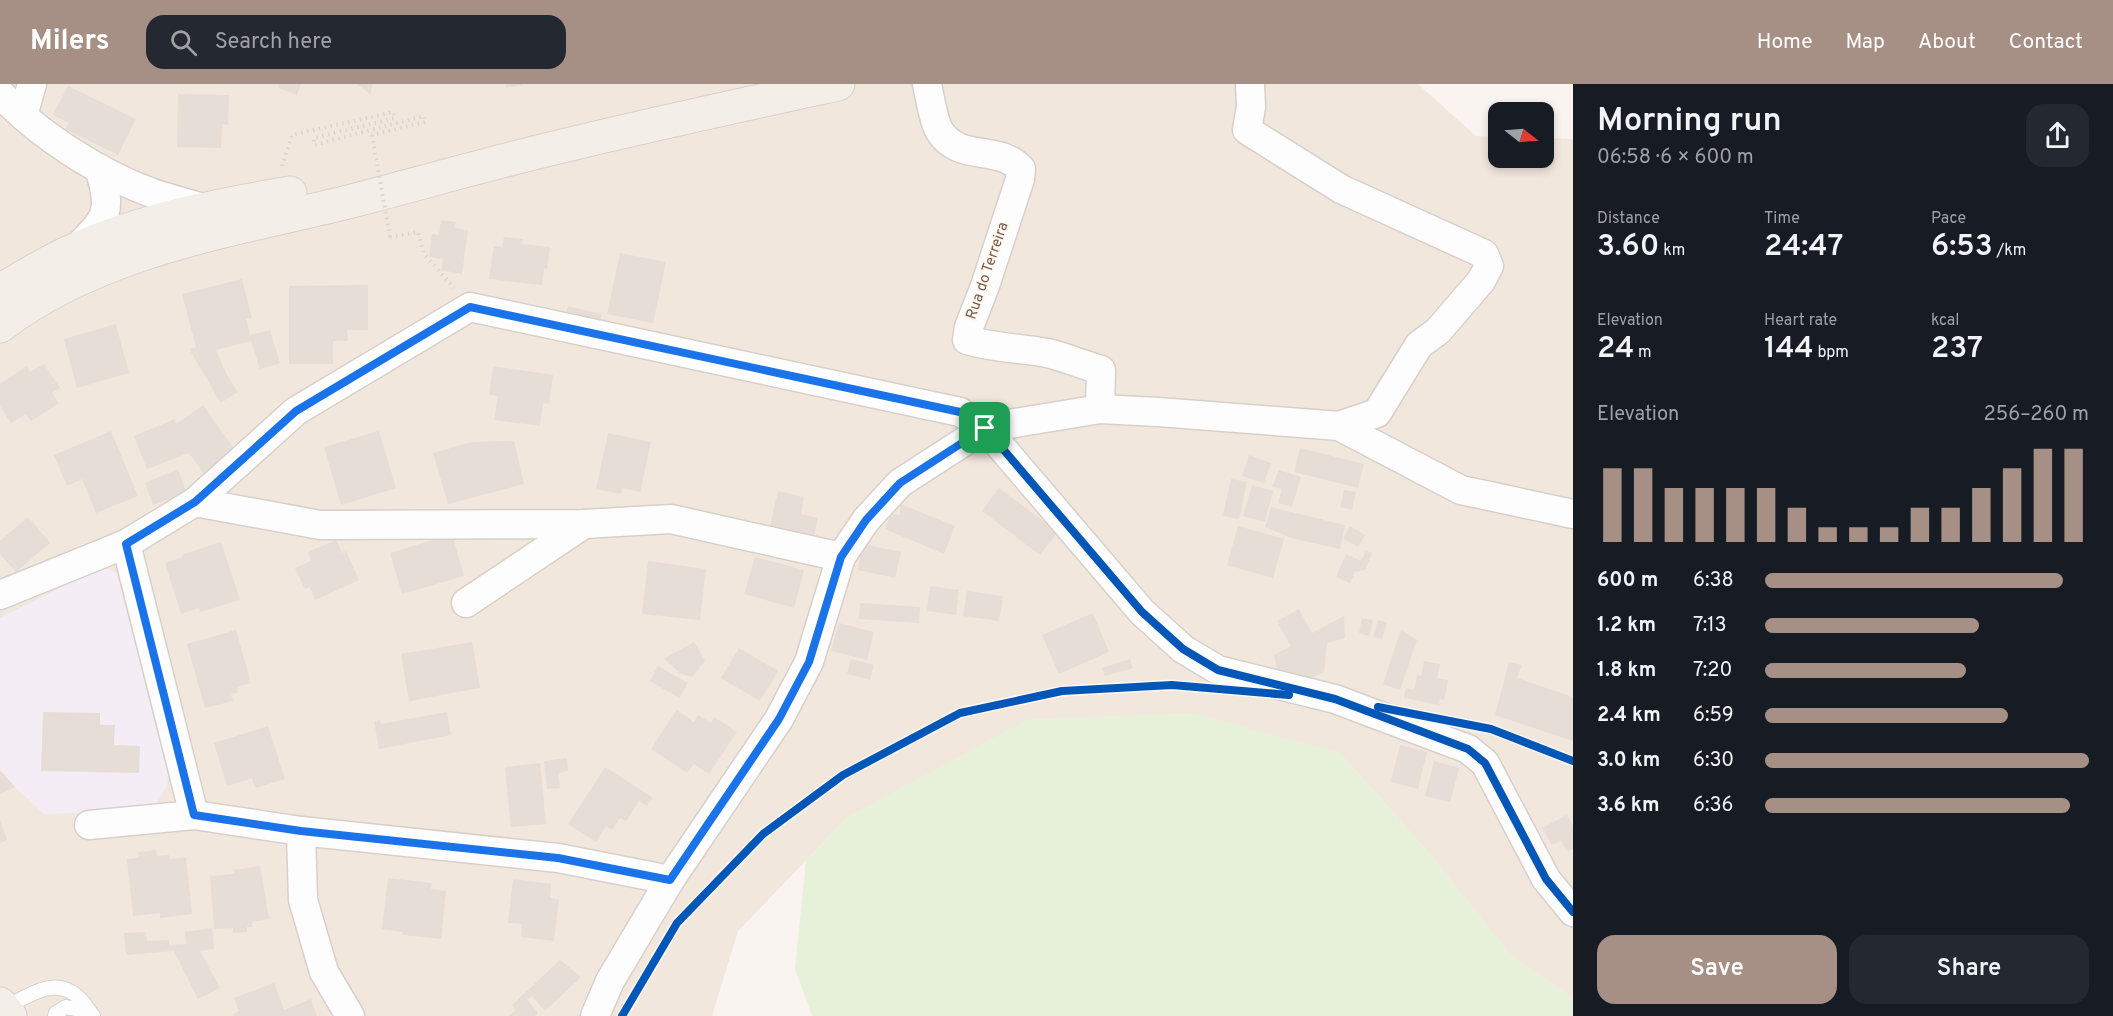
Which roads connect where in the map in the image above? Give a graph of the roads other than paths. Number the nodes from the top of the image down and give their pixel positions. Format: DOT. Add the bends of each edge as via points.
graph roads {
  1 [pos="32,84"];
  2 [pos="838,84"];
  3 [pos="927,84"];
  4 [pos="1251,84"];
  5 [pos="0,93"];
  6 [pos="23,116"];
  7 [pos="99,168"];
  8 [pos="269,208"];
  9 [pos="209,210"];
  10 [pos="139,226"];
  11 [pos="76,249"];
  12 [pos="0,291"];
  13 [pos="0,307"];
  14 [pos="0,326"];
  15 [pos="1100,409"];
  16 [pos="1339,426"];
  17 [pos="985,428"];
  18 [pos="195,502"];
  19 [pos="1573,514"];
  20 [pos="584,524"];
  21 [pos="126,544"];
  22 [pos="841,557"];
  23 [pos="0,595"];
  24 [pos="466,603"];
  25 [pos="194,815"];
  26 [pos="89,825"];
  27 [pos="301,831"];
  28 [pos="670,880"];
  29 [pos="1573,912"];
  30 [pos="5,1009"];
  31 [pos="92,1014"];
  32 [pos="55,1016"];
  33 [pos="350,1016"];
  34 [pos="595,1016"];
  1 -- 6 [label="street"];
  2 -- 8 [label="main road"];
  3 -- 15 [label="street, Rua do Terreira" via="938,129 953,147 1014,161 1021,169 967,340 987,347 1051,354 1101,370"];
  4 -- 16 [label="street" via="1247,130 1341,189 1484,254 1489,266 1445,322 1419,345 1377,413"];
  5 -- 6 [label="street"];
  6 -- 7 [label="street"];
  7 -- 9 [label="street" via="153,193"];
  7 -- 10 [label="street" via="129,197"];
  7 -- 11 [label="street" via="107,208 104,219"];
  8 -- 9 [label="main road"];
  8 -- 10 [label="main road" via="158,234"];
  8 -- 14 [label="main road" via="99,271 48,295"];
  9 -- 10 [label="main road"];
  10 -- 11 [label="main road"];
  10 -- 13 [label="main road" via="129,243 53,274"];
  11 -- 12 [label="main road"];
  15 -- 16 [label="street"];
  15 -- 17 [label="street"];
  16 -- 19 [label="street" via="1461,490"];
  17 -- 18 [label="street" via="960,412 470,307 296,411"];
  17 -- 22 [label="street" via="900,483 866,520"];
  17 -- 29 [label="street" via="1142,612 1183,649 1218,670 1335,699 1468,749 1485,763 1546,879"];
  18 -- 20 [label="street" via="320,525"];
  18 -- 21 [label="street"];
  20 -- 22 [label="street" via="671,519"];
  20 -- 24 [label="street"];
  21 -- 23 [label="street"];
  21 -- 25 [label="street"];
  22 -- 28 [label="street" via="809,662 779,719"];
  25 -- 26 [label="street"];
  25 -- 27 [label="street"];
  27 -- 28 [label="street" via="558,858"];
  27 -- 33 [label="street" via="303,900 324,972"];
  28 -- 34 [label="street" via="610,981"];
  30 -- 31 [label="lane" via="48,987 63,988 78,997"];
  31 -- 32 [label="lane" via="66,1007"];
}
